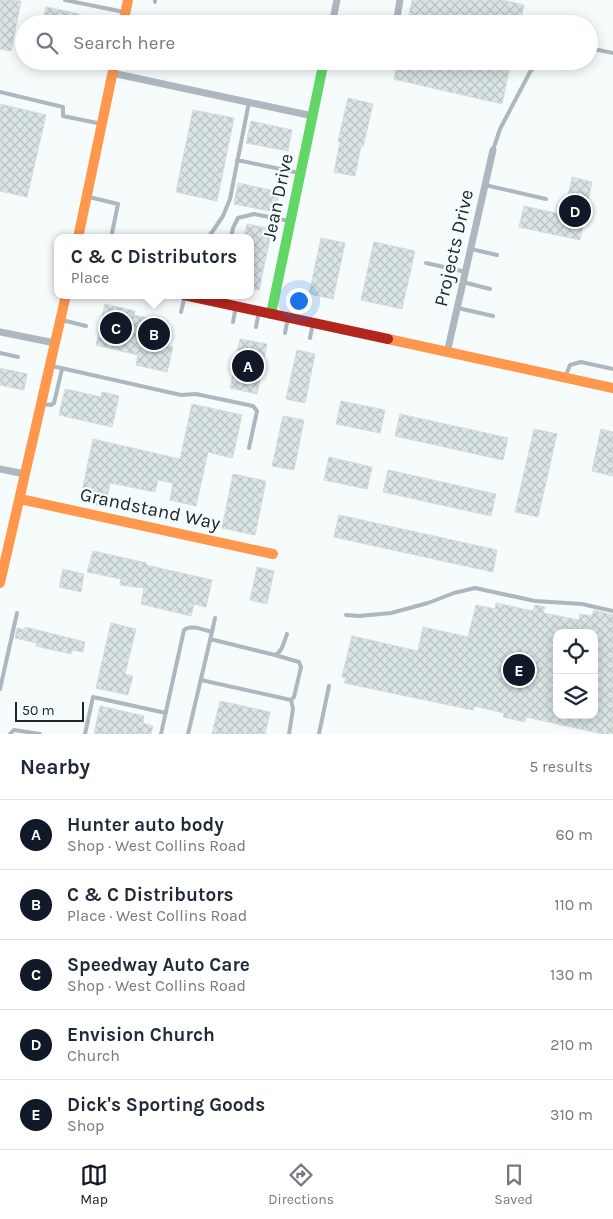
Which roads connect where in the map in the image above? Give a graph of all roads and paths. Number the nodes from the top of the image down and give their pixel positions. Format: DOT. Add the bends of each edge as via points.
graph roads {
  1 [pos="65,0"];
  2 [pos="128,0"];
  3 [pos="337,0"];
  4 [pos="400,0"];
  5 [pos="126,13"];
  6 [pos="334,15"];
  7 [pos="398,15"];
  8 [pos="598,50"];
  9 [pos="613,53"];
  10 [pos="113,70"];
  11 [pos="322,70"];
  12 [pos="531,70"];
  13 [pos="112,73"];
  14 [pos="0,92"];
  15 [pos="249,102"];
  16 [pos="313,116"];
  17 [pos="102,124"];
  18 [pos="493,150"];
  19 [pos="237,160"];
  20 [pos="301,174"];
  21 [pos="485,185"];
  22 [pos="86,197"];
  23 [pos="546,199"];
  24 [pos="291,221"];
  25 [pos="79,234"];
  26 [pos="112,234"];
  27 [pos="211,234"];
  28 [pos="232,234"];
  29 [pos="471,249"];
  30 [pos="497,255"];
  31 [pos="426,263"];
  32 [pos="466,272"];
  33 [pos="463,282"];
  34 [pos="490,289"];
  35 [pos="65,299"];
  36 [pos="186,299"];
  37 [pos="221,299"];
  38 [pos="236,306"];
  39 [pos="458,308"];
  40 [pos="259,311"];
  41 [pos="181,312"];
  42 [pos="271,314"];
  43 [pos="493,316"];
  44 [pos="288,318"];
  45 [pos="60,320"];
  46 [pos="233,322"];
  47 [pos="313,323"];
  48 [pos="86,326"];
  49 [pos="256,327"];
  50 [pos="0,332"];
  51 [pos="285,333"];
  52 [pos="310,338"];
  53 [pos="55,343"];
  54 [pos="0,353"];
  55 [pos="447,353"];
  56 [pos="18,357"];
  57 [pos="50,366"];
  58 [pos="62,369"];
  59 [pos="613,369"];
  60 [pos="565,378"];
  61 [pos="613,388"];
  62 [pos="41,404"];
  63 [pos="249,448"];
  64 [pos="0,469"];
  65 [pos="25,474"];
  66 [pos="20,499"];
  67 [pos="273,554"];
  68 [pos="0,583"];
  69 [pos="613,610"];
  70 [pos="17,613"];
  71 [pos="346,615"];
  72 [pos="215,618"];
  73 [pos="212,632"];
  74 [pos="287,634"];
  75 [pos="210,639"];
  76 [pos="275,654"];
  77 [pos="201,680"];
  78 [pos="329,686"];
  79 [pos="0,689"];
  80 [pos="291,700"];
  81 [pos="166,713"];
  82 [pos="10,734"];
  83 [pos="40,734"];
  84 [pos="85,734"];
  85 [pos="161,734"];
  86 [pos="188,734"];
  87 [pos="288,734"];
  88 [pos="319,734"];
  1 -- 5 [label="lane"];
  2 -- 5 [label="street"];
  3 -- 6 [label="street"];
  4 -- 7 [label="street"];
  8 -- 9 [label="lane"];
  10 -- 13 [label="street"];
  11 -- 16 [label="street, Jean Drive"];
  12 -- 18 [label="lane" via="500,129"];
  13 -- 15 [label="street"];
  13 -- 17 [label="street"];
  14 -- 17 [label="lane" via="63,107 63,116"];
  15 -- 16 [label="street"];
  15 -- 19 [label="lane"];
  16 -- 20 [label="street, Jean Drive"];
  17 -- 22 [label="street"];
  18 -- 21 [label="street, Projects Drive"];
  19 -- 20 [label="lane"];
  19 -- 27 [label="lane" via="230,199"];
  20 -- 24 [label="street, Jean Drive"];
  21 -- 23 [label="lane"];
  21 -- 29 [label="street, Projects Drive"];
  22 -- 25 [label="street"];
  22 -- 26 [label="lane" via="118,204"];
  24 -- 28 [label="lane" via="254,214 238,218"];
  24 -- 42 [label="street, Jean Drive"];
  29 -- 30 [label="lane"];
  29 -- 32 [label="street, Projects Drive"];
  31 -- 32 [label="lane"];
  32 -- 33 [label="street, Projects Drive"];
  33 -- 34 [label="lane"];
  33 -- 39 [label="street, Projects Drive"];
  35 -- 45 [label="street"];
  36 -- 41 [label="lane"];
  37 -- 38 [label="street"];
  38 -- 40 [label="street"];
  38 -- 46 [label="lane"];
  39 -- 43 [label="lane"];
  39 -- 55 [label="street, Projects Drive"];
  40 -- 42 [label="street"];
  40 -- 49 [label="lane"];
  42 -- 44 [label="street"];
  44 -- 47 [label="street"];
  44 -- 51 [label="lane"];
  45 -- 48 [label="lane"];
  45 -- 53 [label="street"];
  47 -- 52 [label="lane"];
  47 -- 55 [label="street"];
  50 -- 53 [label="street"];
  53 -- 57 [label="street"];
  54 -- 56 [label="lane"];
  55 -- 60 [label="street"];
  57 -- 58 [label="lane"];
  57 -- 62 [label="street"];
  58 -- 62 [label="lane" via="54,403"];
  58 -- 63 [label="lane" via="181,395 196,394 253,406 257,411"];
  59 -- 60 [label="lane" via="581,362 570,364"];
  60 -- 61 [label="street"];
  62 -- 65 [label="street"];
  64 -- 65 [label="street"];
  65 -- 66 [label="street"];
  66 -- 67 [label="street, Grandstand Way"];
  66 -- 68 [label="street"];
  69 -- 71 [label="lane" via="535,601 475,588 391,614"];
  70 -- 79 [label="lane"];
  72 -- 73 [label="lane"];
  73 -- 75 [label="lane"];
  73 -- 81 [label="lane" via="193,627 184,630"];
  74 -- 76 [label="lane"];
  75 -- 76 [label="lane"];
  75 -- 77 [label="lane"];
  76 -- 80 [label="lane" via="299,662 301,667"];
  77 -- 80 [label="lane"];
  77 -- 86 [label="lane"];
  78 -- 88 [label="lane"];
  80 -- 87 [label="lane" via="293,709"];
  81 -- 84 [label="lane" via="93,697"];
  81 -- 85 [label="lane"];
  82 -- 83 [label="lane" via="21,730"];
}
